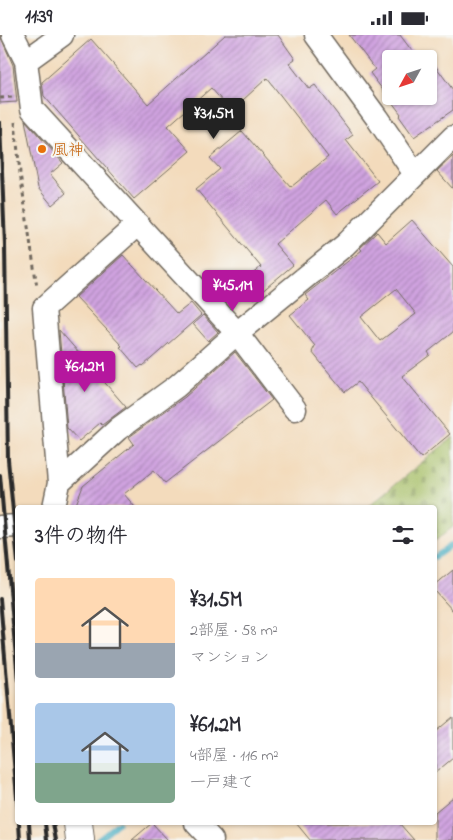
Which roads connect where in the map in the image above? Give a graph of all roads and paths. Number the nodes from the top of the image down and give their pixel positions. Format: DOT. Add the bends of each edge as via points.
graph roads {
  1 [pos="13,35"];
  2 [pos="62,35"];
  3 [pos="316,35"];
  4 [pos="26,61"];
  5 [pos="15,120"];
  6 [pos="453,137"];
  7 [pos="415,174"];
  8 [pos="138,224"];
  9 [pos="44,308"];
  10 [pos="237,333"];
  11 [pos="295,409"];
  12 [pos="59,483"];
  13 [pos="54,505"];
  14 [pos="15,526"];
  15 [pos="0,527"];
  16 [pos="78,825"];
  17 [pos="198,825"];
  18 [pos="80,840"];
  19 [pos="212,840"];
  1 -- 4 [label="street"];
  2 -- 4 [label="street"];
  3 -- 7 [label="street"];
  4 -- 8 [label="street" via="32,109"];
  5 -- 9 [label="path" via="36,283"];
  6 -- 7 [label="street"];
  7 -- 10 [label="street" via="345,245"];
  8 -- 9 [label="street"];
  8 -- 10 [label="street"];
  9 -- 12 [label="street"];
  10 -- 11 [label="street"];
  10 -- 12 [label="street" via="177,386 118,429"];
  12 -- 13 [label="street"];
  14 -- 15 [label="street"];
  16 -- 18 [label="street"];
  17 -- 19 [label="street"];
}
